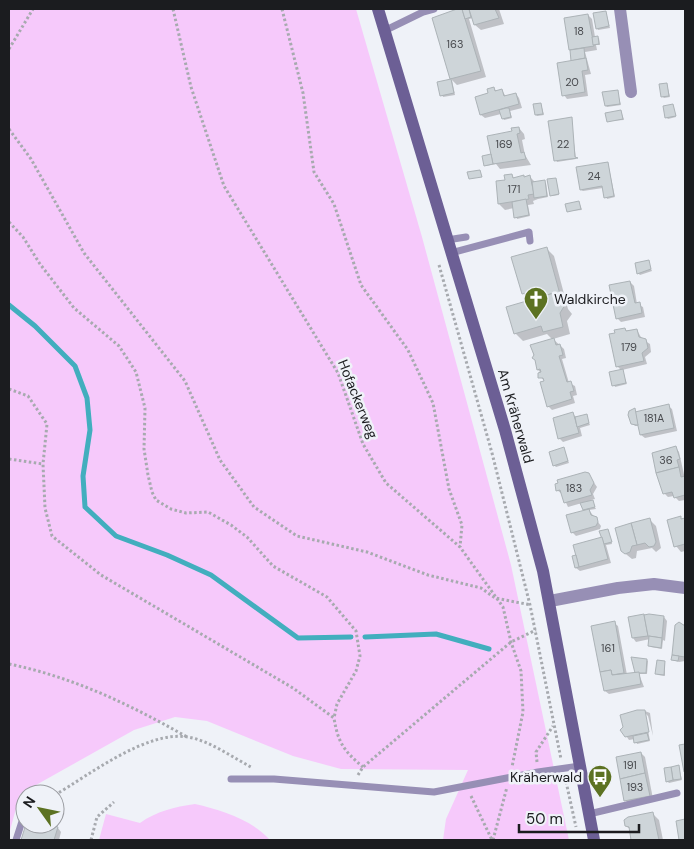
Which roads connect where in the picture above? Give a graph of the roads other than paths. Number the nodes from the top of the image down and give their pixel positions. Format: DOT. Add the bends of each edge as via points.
graph roads {
  1 [pos="378,9"];
  2 [pos="434,9"];
  3 [pos="620,9"];
  4 [pos="384,31"];
  5 [pos="631,92"];
  6 [pos="466,237"];
  7 [pos="447,240"];
  8 [pos="530,240"];
  9 [pos="451,253"];
  10 [pos="685,588"];
  11 [pos="550,602"];
  12 [pos="580,766"];
  13 [pos="231,779"];
  14 [pos="677,793"];
  15 [pos="589,814"];
  16 [pos="594,840"];
  1 -- 4 [label="main road, Am Kräherwald"];
  2 -- 4 [label="lane"];
  3 -- 5 [label="street"];
  4 -- 7 [label="main road, Am Kräherwald"];
  6 -- 7 [label="lane"];
  7 -- 9 [label="main road, Am Kräherwald"];
  8 -- 9 [label="lane" via="529,232"];
  9 -- 11 [label="main road, Am Kräherwald" via="505,430"];
  10 -- 11 [label="street" via="654,584"];
  11 -- 12 [label="main road, Am Kräherwald"];
  12 -- 13 [label="lane" via="434,792 274,779"];
  12 -- 15 [label="main road, Am Kräherwald"];
  14 -- 15 [label="lane"];
  15 -- 16 [label="main road, Am Kräherwald"];
}
